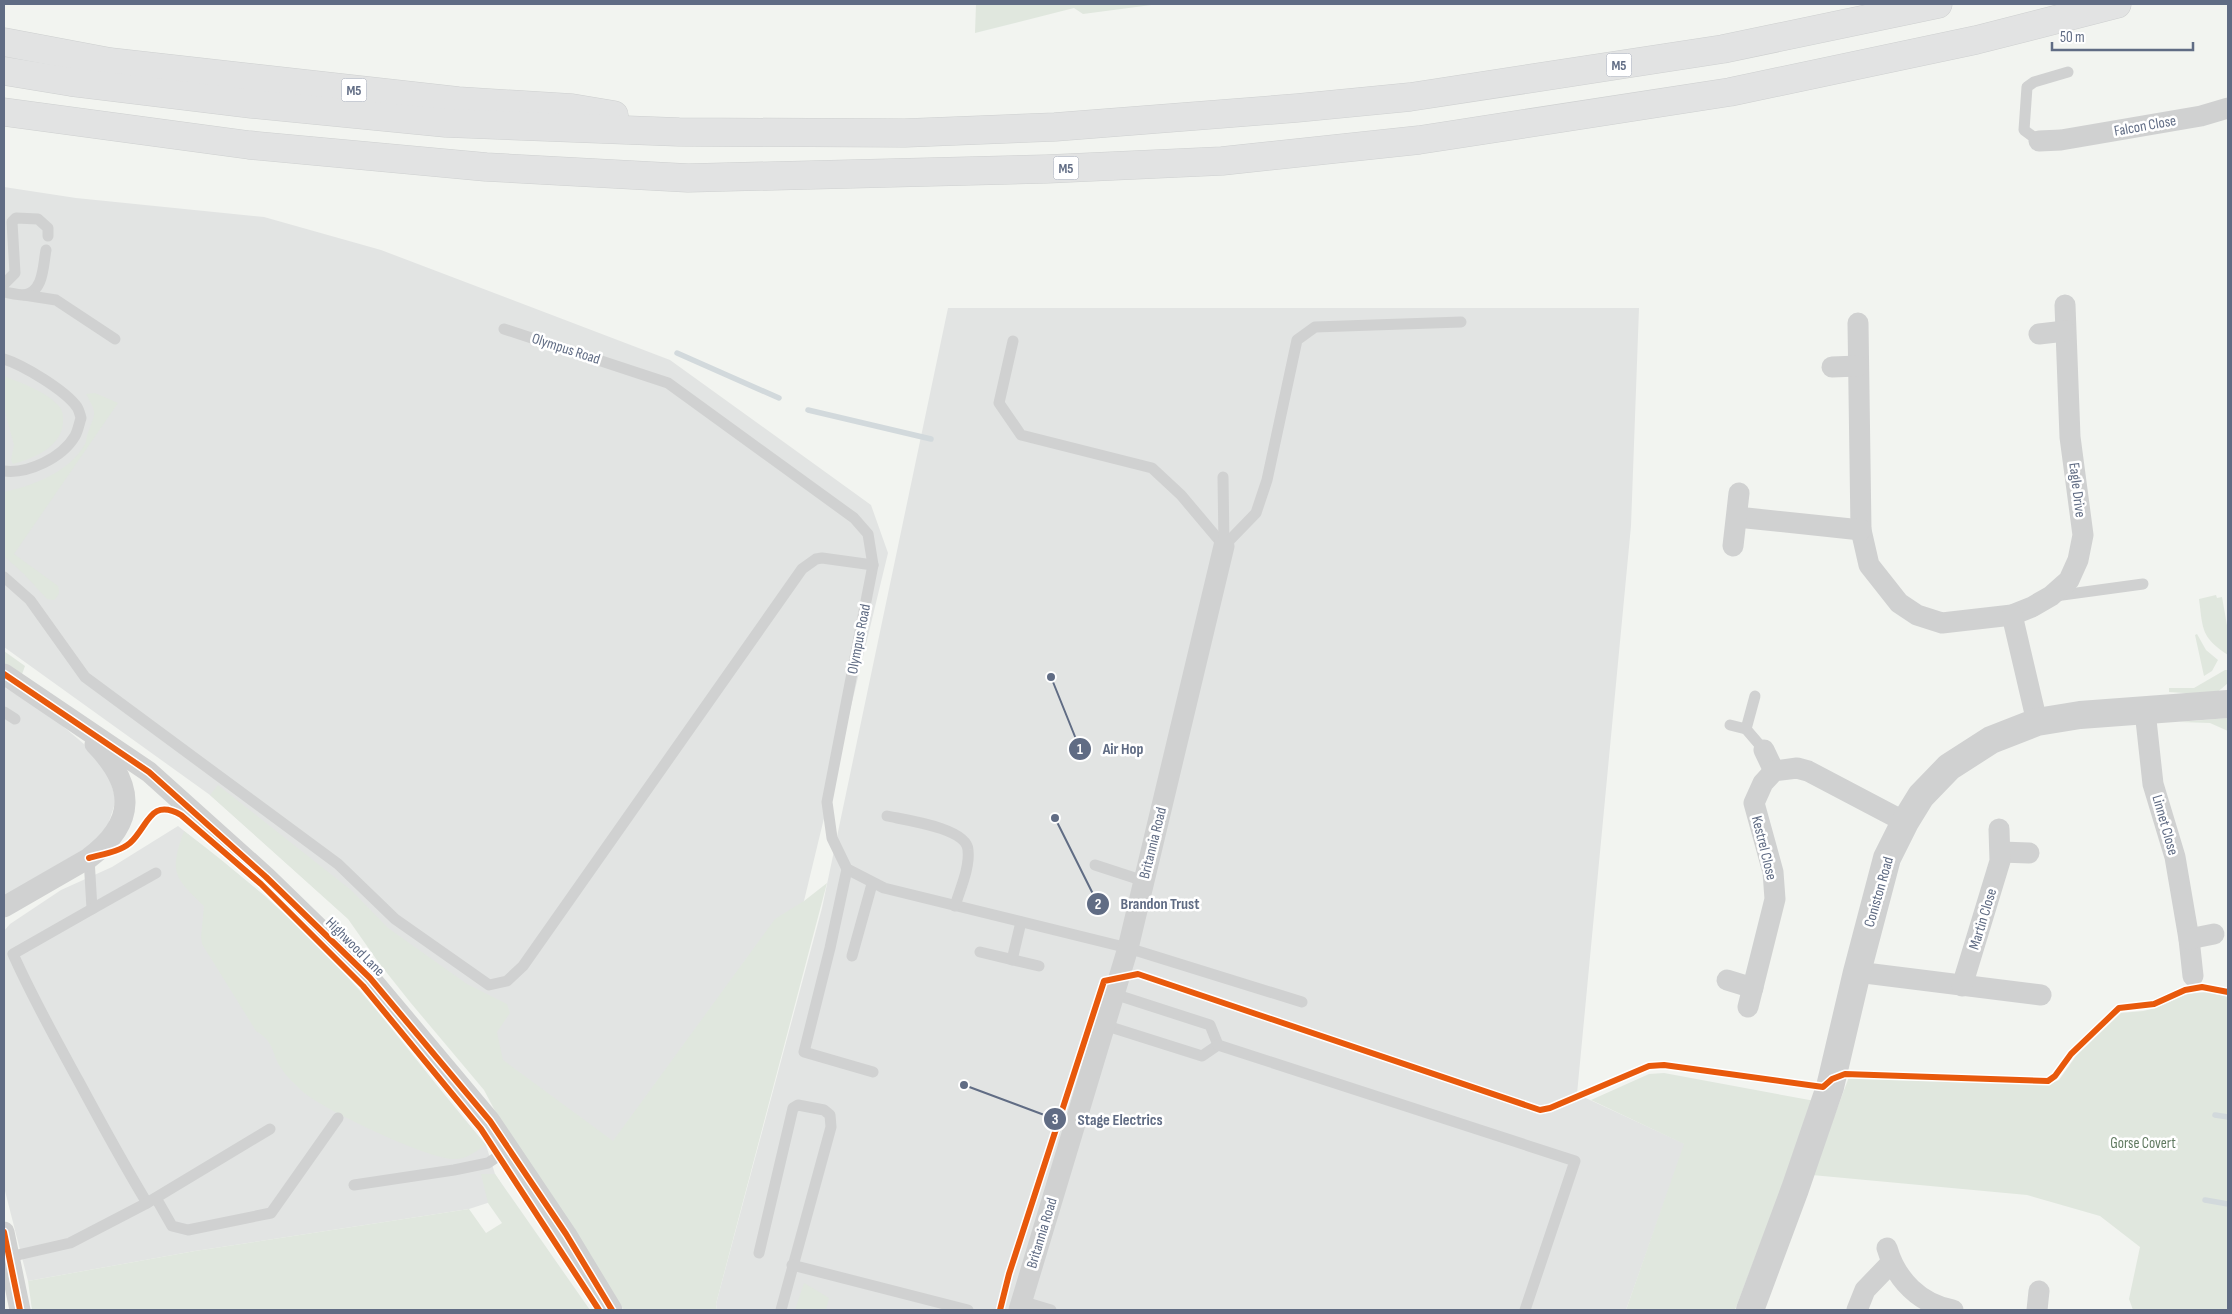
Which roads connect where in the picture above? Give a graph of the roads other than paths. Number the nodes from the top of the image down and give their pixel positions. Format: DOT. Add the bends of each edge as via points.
graph roads {
  1 [pos="1938,4"];
  2 [pos="2117,4"];
  3 [pos="4,42"];
  4 [pos="4,71"];
  5 [pos="2068,72"];
  6 [pos="2228,108"];
  7 [pos="4,112"];
  8 [pos="704,132"];
  9 [pos="2039,141"];
  10 [pos="48,236"];
  11 [pos="46,250"];
  12 [pos="4,284"];
  13 [pos="4,292"];
  14 [pos="24,295"];
  15 [pos="2065,305"];
  16 [pos="1461,322"];
  17 [pos="1858,323"];
  18 [pos="504,329"];
  19 [pos="2065,331"];
  20 [pos="2039,334"];
  21 [pos="115,339"];
  22 [pos="1013,341"];
  23 [pos="4,359"];
  24 [pos="1858,366"];
  25 [pos="1832,367"];
  26 [pos="4,471"];
  27 [pos="1223,477"];
  28 [pos="1739,493"];
  29 [pos="1737,517"];
  30 [pos="1861,530"];
  31 [pos="1224,546"];
  32 [pos="1733,546"];
  33 [pos="873,565"];
  34 [pos="4,577"];
  35 [pos="2142,584"];
  36 [pos="2052,596"];
  37 [pos="2012,615"];
  38 [pos="4,674"];
  39 [pos="1755,696"];
  40 [pos="2228,704"];
  41 [pos="2145,711"];
  42 [pos="4,712"];
  43 [pos="71,718"];
  44 [pos="16,719"];
  45 [pos="2037,722"];
  46 [pos="1730,725"];
  47 [pos="1746,729"];
  48 [pos="1764,750"];
  49 [pos="1774,771"];
  50 [pos="887,816"];
  51 [pos="1904,822"];
  52 [pos="1999,829"];
  53 [pos="2001,852"];
  54 [pos="2030,853"];
  55 [pos="89,858"];
  56 [pos="1095,865"];
  57 [pos="847,870"];
  58 [pos="156,872"];
  59 [pos="1144,881"];
  60 [pos="872,884"];
  61 [pos="955,906"];
  62 [pos="4,907"];
  63 [pos="92,909"];
  64 [pos="1021,922"];
  65 [pos="2214,934"];
  66 [pos="2189,939"];
  67 [pos="1128,948"];
  68 [pos="980,952"];
  69 [pos="852,956"];
  70 [pos="1012,960"];
  71 [pos="1039,966"];
  72 [pos="1857,972"];
  73 [pos="2193,976"];
  74 [pos="1727,980"];
  75 [pos="1962,986"];
  76 [pos="1114,994"];
  77 [pos="2041,995"];
  78 [pos="1302,1002"];
  79 [pos="1104,1025"];
  80 [pos="1218,1045"];
  81 [pos="873,1072"];
  82 [pos="338,1118"];
  83 [pos="270,1129"];
  84 [pos="505,1145"];
  85 [pos="354,1185"];
  86 [pos="152,1201"];
  87 [pos="4,1232"];
  88 [pos="759,1253"];
  89 [pos="9,1257"];
  90 [pos="792,1265"];
  91 [pos="1020,1306"];
  92 [pos="609,1309"];
  93 [pos="20,1310"];
  94 [pos="781,1310"];
  95 [pos="968,1310"];
  96 [pos="1050,1310"];
  97 [pos="1525,1310"];
  98 [pos="1750,1310"];
  99 [pos="1857,1310"];
  100 [pos="1953,1310"];
  1 -- 8 [label="highway, M5" via="1724,49 1410,97 1325,106 1055,127 905,133"];
  2 -- 7 [label="highway, M5" via="1976,40 1730,92 1419,140 1222,161 1037,170 688,178 486,167 249,145"];
  3 -- 8 [label="highway, M5" via="110,62 458,101 572,108"];
  4 -- 8 [label="highway, M5" via="252,104 446,123"];
  5 -- 9 [label="lane" via="2034,82 2028,87 2024,130"];
  6 -- 9 [label="street, Falcon Close" via="2062,148"];
  10 -- 12 [label="lane" via="48,228 38,220 16,218 12,222 14,273"];
  11 -- 14 [label="lane" via="39,286"];
  13 -- 14 [label="lane"];
  14 -- 21 [label="lane" via="56,300"];
  15 -- 19 [label="street, Eagle Drive"];
  16 -- 31 [label="lane" via="1315,327 1297,340 1256,513"];
  17 -- 24 [label="street, Eagle Drive"];
  18 -- 33 [label="lane, Olympus Road" via="668,383 854,518 868,534"];
  19 -- 20 [label="street"];
  19 -- 36 [label="street, Eagle Drive" via="2070,437 2083,535 2078,560 2069,580"];
  22 -- 31 [label="lane" via="999,403 1021,435 1152,468 1181,495"];
  23 -- 26 [label="lane" via="20,364 65,395 77,407 81,418 74,437 46,462 12,472"];
  24 -- 25 [label="street"];
  24 -- 30 [label="street, Eagle Drive"];
  27 -- 31 [label="lane"];
  28 -- 29 [label="street"];
  29 -- 30 [label="street"];
  29 -- 32 [label="street"];
  30 -- 37 [label="street, Eagle Drive" via="1869,564 1899,603 1917,615 1942,623"];
  31 -- 59 [label="street, Britannia Road"];
  33 -- 34 [label="lane" via="822,558 802,569 523,966 507,981 489,985 395,919 338,864 86,677 30,600"];
  33 -- 57 [label="lane, Olympus Road" via="827,802 832,838"];
  35 -- 36 [label="lane"];
  36 -- 37 [label="street, Eagle Drive"];
  37 -- 45 [label="street"];
  38 -- 43 [label="street, Highwood Lane"];
  39 -- 47 [label="lane"];
  40 -- 41 [label="street, Coniston Road"];
  41 -- 45 [label="street, Coniston Road" via="2080,715"];
  41 -- 66 [label="street, Linnet Close" via="2153,784 2175,857"];
  42 -- 44 [label="lane"];
  43 -- 55 [label="street" via="114,767 126,793 125,807 115,832"];
  43 -- 84 [label="street, Highwood Lane" via="149,772 266,877 364,972 490,1121"];
  45 -- 51 [label="street, Coniston Road" via="1990,740 1949,767 1921,796"];
  46 -- 47 [label="lane"];
  47 -- 48 [label="lane"];
  48 -- 49 [label="street"];
  49 -- 51 [label="street" via="1797,768 1808,771"];
  49 -- 74 [label="street, Kestrel Close" via="1763,783 1754,803 1773,872 1775,899 1750,997"];
  50 -- 61 [label="lane" via="963,838 968,848 967,862"];
  51 -- 72 [label="street, Coniston Road" via="1887,858"];
  52 -- 53 [label="street, Martin Close"];
  53 -- 54 [label="street"];
  53 -- 75 [label="street, Martin Close"];
  55 -- 62 [label="street"];
  55 -- 63 [label="lane"];
  56 -- 59 [label="lane"];
  57 -- 60 [label="lane"];
  57 -- 81 [label="lane" via="804,1052"];
  58 -- 63 [label="lane"];
  59 -- 67 [label="street, Britannia Road"];
  60 -- 61 [label="lane"];
  60 -- 69 [label="lane"];
  61 -- 64 [label="lane"];
  63 -- 86 [label="lane" via="13,954 34,1000 122,1163"];
  64 -- 67 [label="lane"];
  64 -- 70 [label="lane"];
  65 -- 66 [label="street"];
  66 -- 73 [label="street, Linnet Close"];
  67 -- 76 [label="street, Britannia Road"];
  67 -- 78 [label="lane"];
  68 -- 70 [label="lane"];
  70 -- 71 [label="lane"];
  72 -- 75 [label="street"];
  72 -- 98 [label="street, Coniston Road" via="1830,1087"];
  75 -- 77 [label="street"];
  76 -- 79 [label="street, Britannia Road"];
  76 -- 80 [label="lane" via="1210,1025"];
  79 -- 80 [label="lane" via="1202,1056"];
  79 -- 91 [label="street, Britannia Road"];
  80 -- 97 [label="lane" via="1575,1160"];
  82 -- 86 [label="lane" via="271,1213 188,1230 172,1226"];
  83 -- 86 [label="lane"];
  84 -- 85 [label="lane" via="500,1155 488,1163"];
  84 -- 92 [label="street, Highwood Lane" via="566,1234"];
  86 -- 89 [label="lane" via="70,1244"];
  87 -- 89 [label="street"];
  88 -- 90 [label="lane" via="792,1108 798,1105 824,1110 830,1115 831,1127"];
  89 -- 93 [label="street"];
  90 -- 94 [label="lane"];
  90 -- 95 [label="lane"];
  91 -- 96 [label="lane"];
  99 -- 100 [label="street" via="1865,1290 1889,1256 1912,1292"];
}
